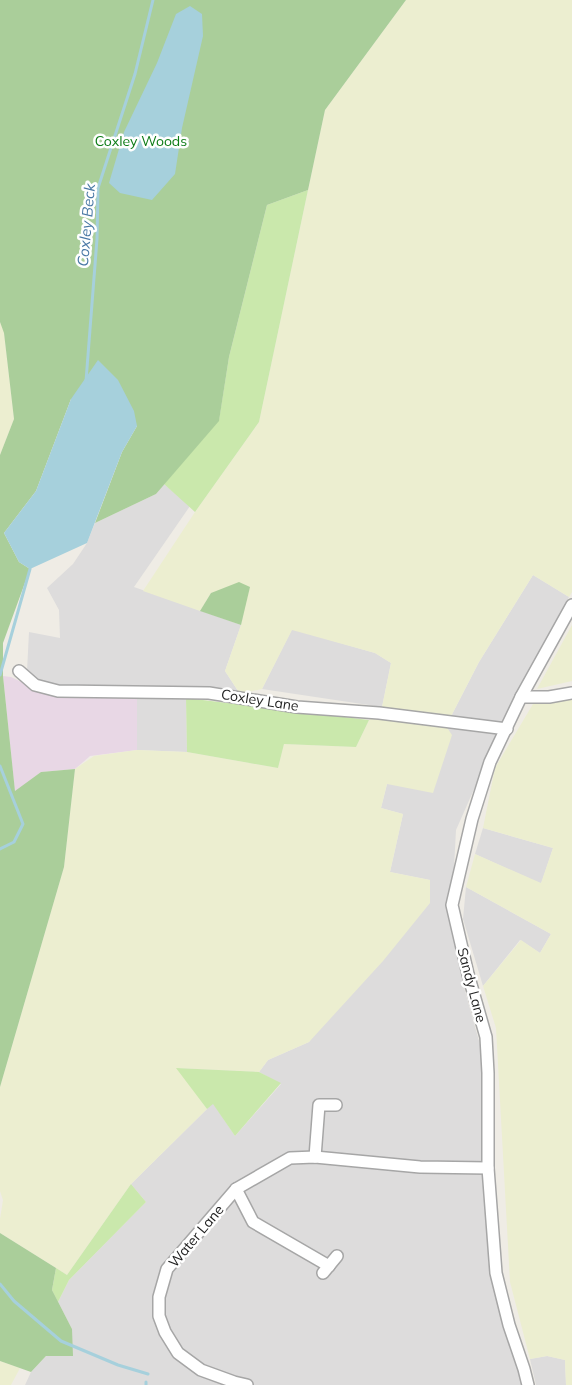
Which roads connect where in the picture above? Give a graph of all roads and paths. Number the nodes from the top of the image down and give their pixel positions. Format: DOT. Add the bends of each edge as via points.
graph roads {
  1 [pos="572,605"];
  2 [pos="18,671"];
  3 [pos="572,692"];
  4 [pos="521,697"];
  5 [pos="507,729"];
  6 [pos="336,1106"];
  7 [pos="315,1157"];
  8 [pos="488,1168"];
  9 [pos="236,1189"];
  10 [pos="337,1256"];
  11 [pos="247,1385"];
  12 [pos="528,1385"];
  1 -- 4 [label="street, Sandy Lane"];
  2 -- 5 [label="street, Coxley Lane" via="36,685 58,691 209,692 297,707 380,713"];
  3 -- 4 [label="street" via="549,698"];
  4 -- 5 [label="street, Sandy Lane"];
  5 -- 8 [label="street, Sandy Lane" via="490,762 472,819 452,905 486,1037"];
  6 -- 7 [label="street" via="320,1099"];
  7 -- 8 [label="street, Water Lane" via="420,1167"];
  7 -- 9 [label="street, Water Lane" via="290,1158"];
  8 -- 12 [label="street, Sandy Lane" via="496,1272"];
  9 -- 10 [label="street, Water Lane" via="253,1222 326,1270"];
  9 -- 11 [label="street, Water Lane" via="167,1269 159,1297 159,1316 178,1353 201,1370"];
}
